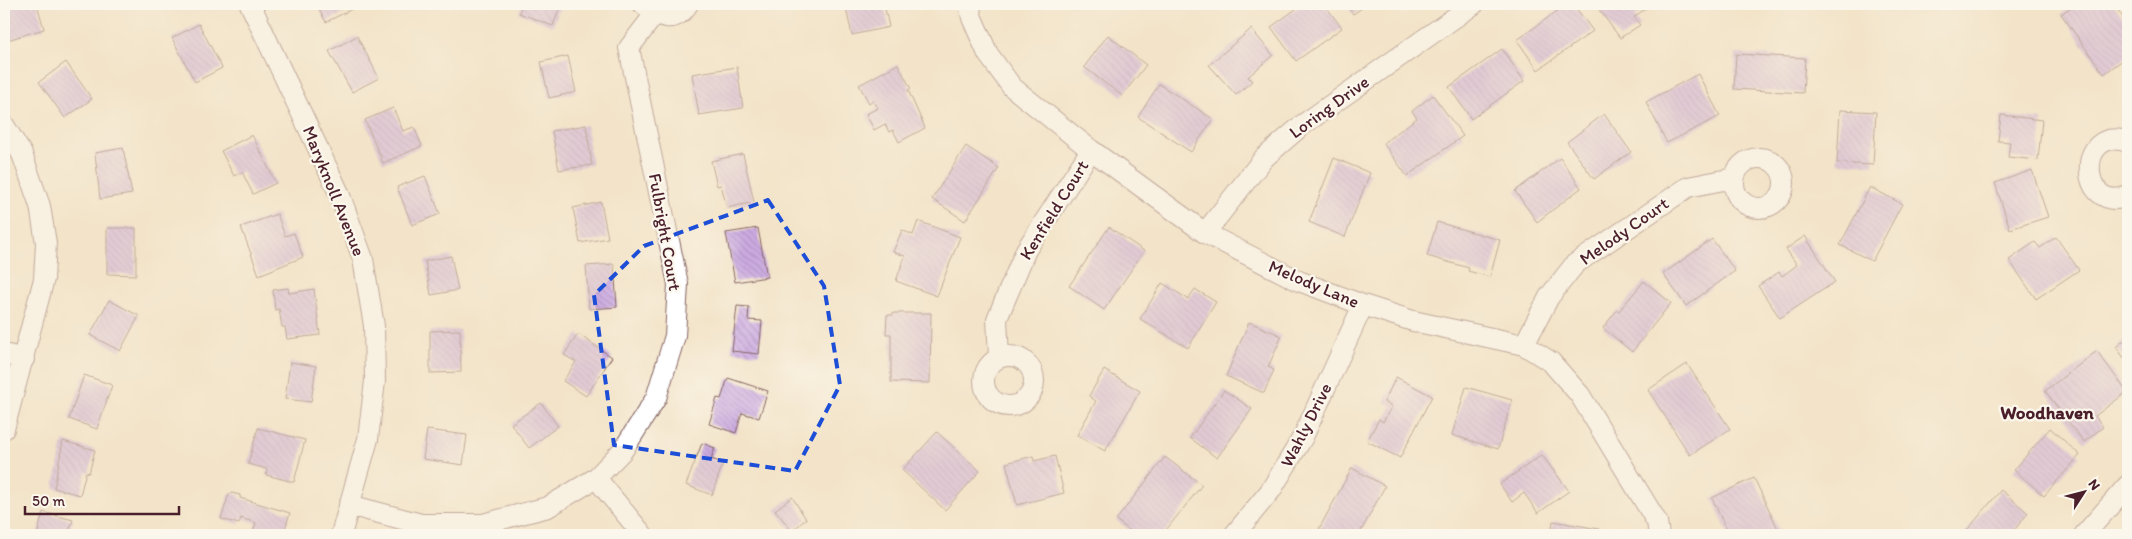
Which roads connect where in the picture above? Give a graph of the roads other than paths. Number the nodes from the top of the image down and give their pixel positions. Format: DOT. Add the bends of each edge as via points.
graph roads {
  1 [pos="250,4"];
  2 [pos="688,4"];
  3 [pos="969,4"];
  4 [pos="1474,4"];
  5 [pos="649,9"];
  6 [pos="4,125"];
  7 [pos="2128,142"];
  8 [pos="1091,150"];
  9 [pos="1734,178"];
  10 [pos="2128,196"];
  11 [pos="1206,233"];
  12 [pos="1363,305"];
  13 [pos="1524,345"];
  14 [pos="4,354"];
  15 [pos="998,357"];
  16 [pos="24,359"];
  17 [pos="4,429"];
  18 [pos="596,478"];
  19 [pos="2128,486"];
  20 [pos="349,505"];
  21 [pos="341,535"];
  22 [pos="643,535"];
  23 [pos="1234,535"];
  24 [pos="1659,535"];
  25 [pos="2084,535"];
  1 -- 20 [label="street, Maryknoll Avenue" via="339,193 363,260 374,326 375,381 368,439"];
  2 -- 5 [label="street, Fulbright Court" via="681,13 672,16"];
  3 -- 8 [label="street, Melody Lane" via="988,54 1012,87"];
  4 -- 11 [label="street, Loring Drive" via="1301,126 1264,158"];
  5 -- 18 [label="street, Fulbright Court" via="629,48 678,284 676,336 656,398 622,450"];
  6 -- 16 [label="street" via="22,154 40,206 46,243 44,279"];
  7 -- 10 [label="street" via="2114,140 2097,148 2088,173 2096,190 2105,196"];
  8 -- 11 [label="street, Melody Lane"];
  8 -- 15 [label="street, Kenfield Court" via="1026,250 998,319"];
  9 -- 13 [label="street, Melody Court" via="1688,187 1575,264 1548,297"];
  11 -- 12 [label="street, Melody Lane" via="1299,281"];
  12 -- 13 [label="street, Melody Lane" via="1414,322"];
  12 -- 23 [label="street, Wahly Drive" via="1304,437 1271,490"];
  13 -- 24 [label="street, Melody Lane" via="1551,362 1580,395 1658,522"];
  14 -- 16 [label="street"];
  16 -- 17 [label="street"];
  18 -- 20 [label="street, Fulbright Court" via="548,507 483,524 421,524"];
  18 -- 22 [label="street"];
  19 -- 25 [label="street"];
  20 -- 21 [label="street, Maryknoll Avenue"];
}
